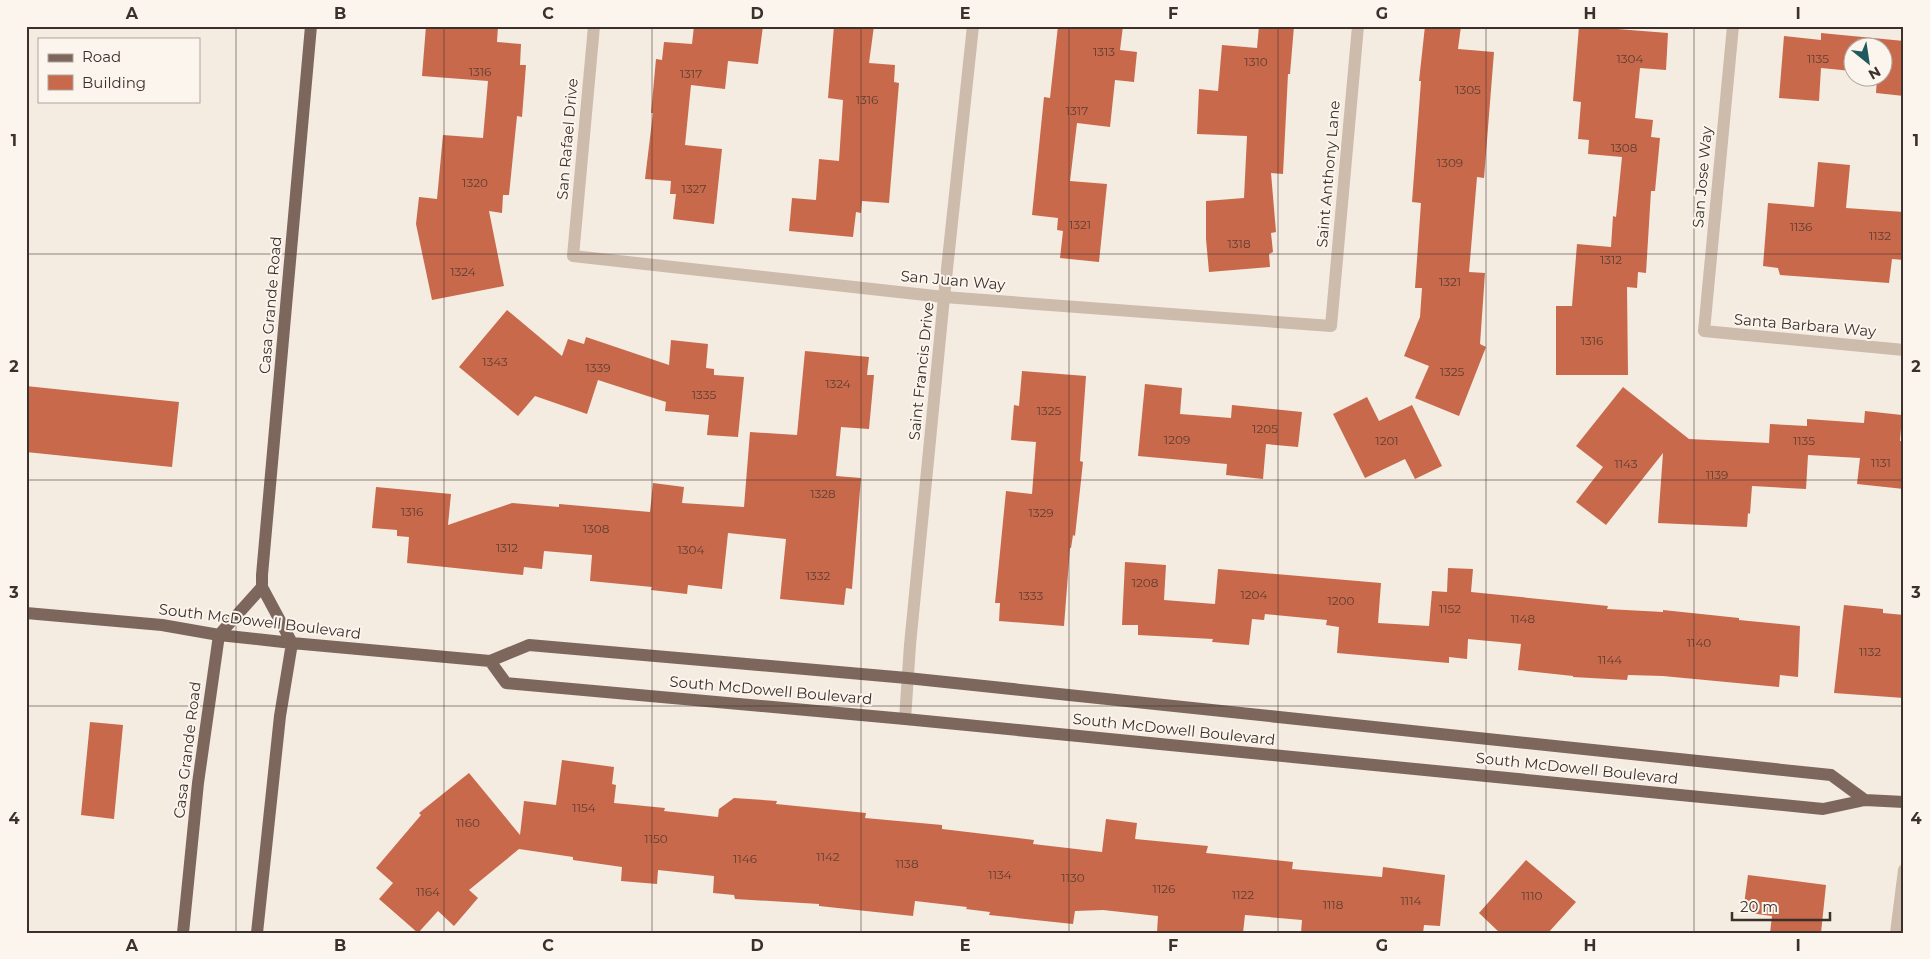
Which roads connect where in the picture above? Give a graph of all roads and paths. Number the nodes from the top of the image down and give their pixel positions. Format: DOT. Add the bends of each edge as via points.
graph roads {
  1 [pos="311,26"];
  2 [pos="594,26"];
  3 [pos="973,26"];
  4 [pos="1358,26"];
  5 [pos="1733,26"];
  6 [pos="573,256"];
  7 [pos="944,297"];
  8 [pos="1331,326"];
  9 [pos="1704,331"];
  10 [pos="1904,350"];
  11 [pos="262,587"];
  12 [pos="26,613"];
  13 [pos="219,636"];
  14 [pos="292,643"];
  15 [pos="490,661"];
  16 [pos="907,678"];
  17 [pos="905,719"];
  18 [pos="1865,800"];
  19 [pos="1904,802"];
  20 [pos="1904,870"];
  21 [pos="183,933"];
  22 [pos="257,933"];
  23 [pos="1896,933"];
  1 -- 11 [label="main road, Casa Grande Road"];
  2 -- 6 [label="street, San Rafael Drive"];
  3 -- 7 [label="street, Saint Francis Drive"];
  4 -- 8 [label="street, Saint Anthony Lane"];
  5 -- 9 [label="street, San Jose Way"];
  6 -- 7 [label="street, San Juan Way"];
  7 -- 8 [label="street, San Juan Way"];
  7 -- 16 [label="street, Saint Francis Drive"];
  9 -- 10 [label="street, Santa Barbara Way"];
  11 -- 13 [label="main road"];
  11 -- 14 [label="main road"];
  12 -- 13 [label="main road, South McDowell Boulevard" via="162,625"];
  13 -- 14 [label="main road, South McDowell Boulevard"];
  13 -- 21 [label="main road, Casa Grande Road" via="198,783"];
  14 -- 15 [label="main road, South McDowell Boulevard"];
  14 -- 22 [label="main road" via="280,716"];
  15 -- 16 [label="main road, South McDowell Boulevard" via="529,645"];
  15 -- 17 [label="main road, South McDowell Boulevard" via="506,683"];
  16 -- 17 [label="street, Saint Francis Drive"];
  16 -- 18 [label="main road, South McDowell Boulevard" via="1831,775"];
  17 -- 18 [label="main road, South McDowell Boulevard" via="1823,809"];
  18 -- 19 [label="main road, South McDowell Boulevard"];
  20 -- 23 [label="street"];
}
